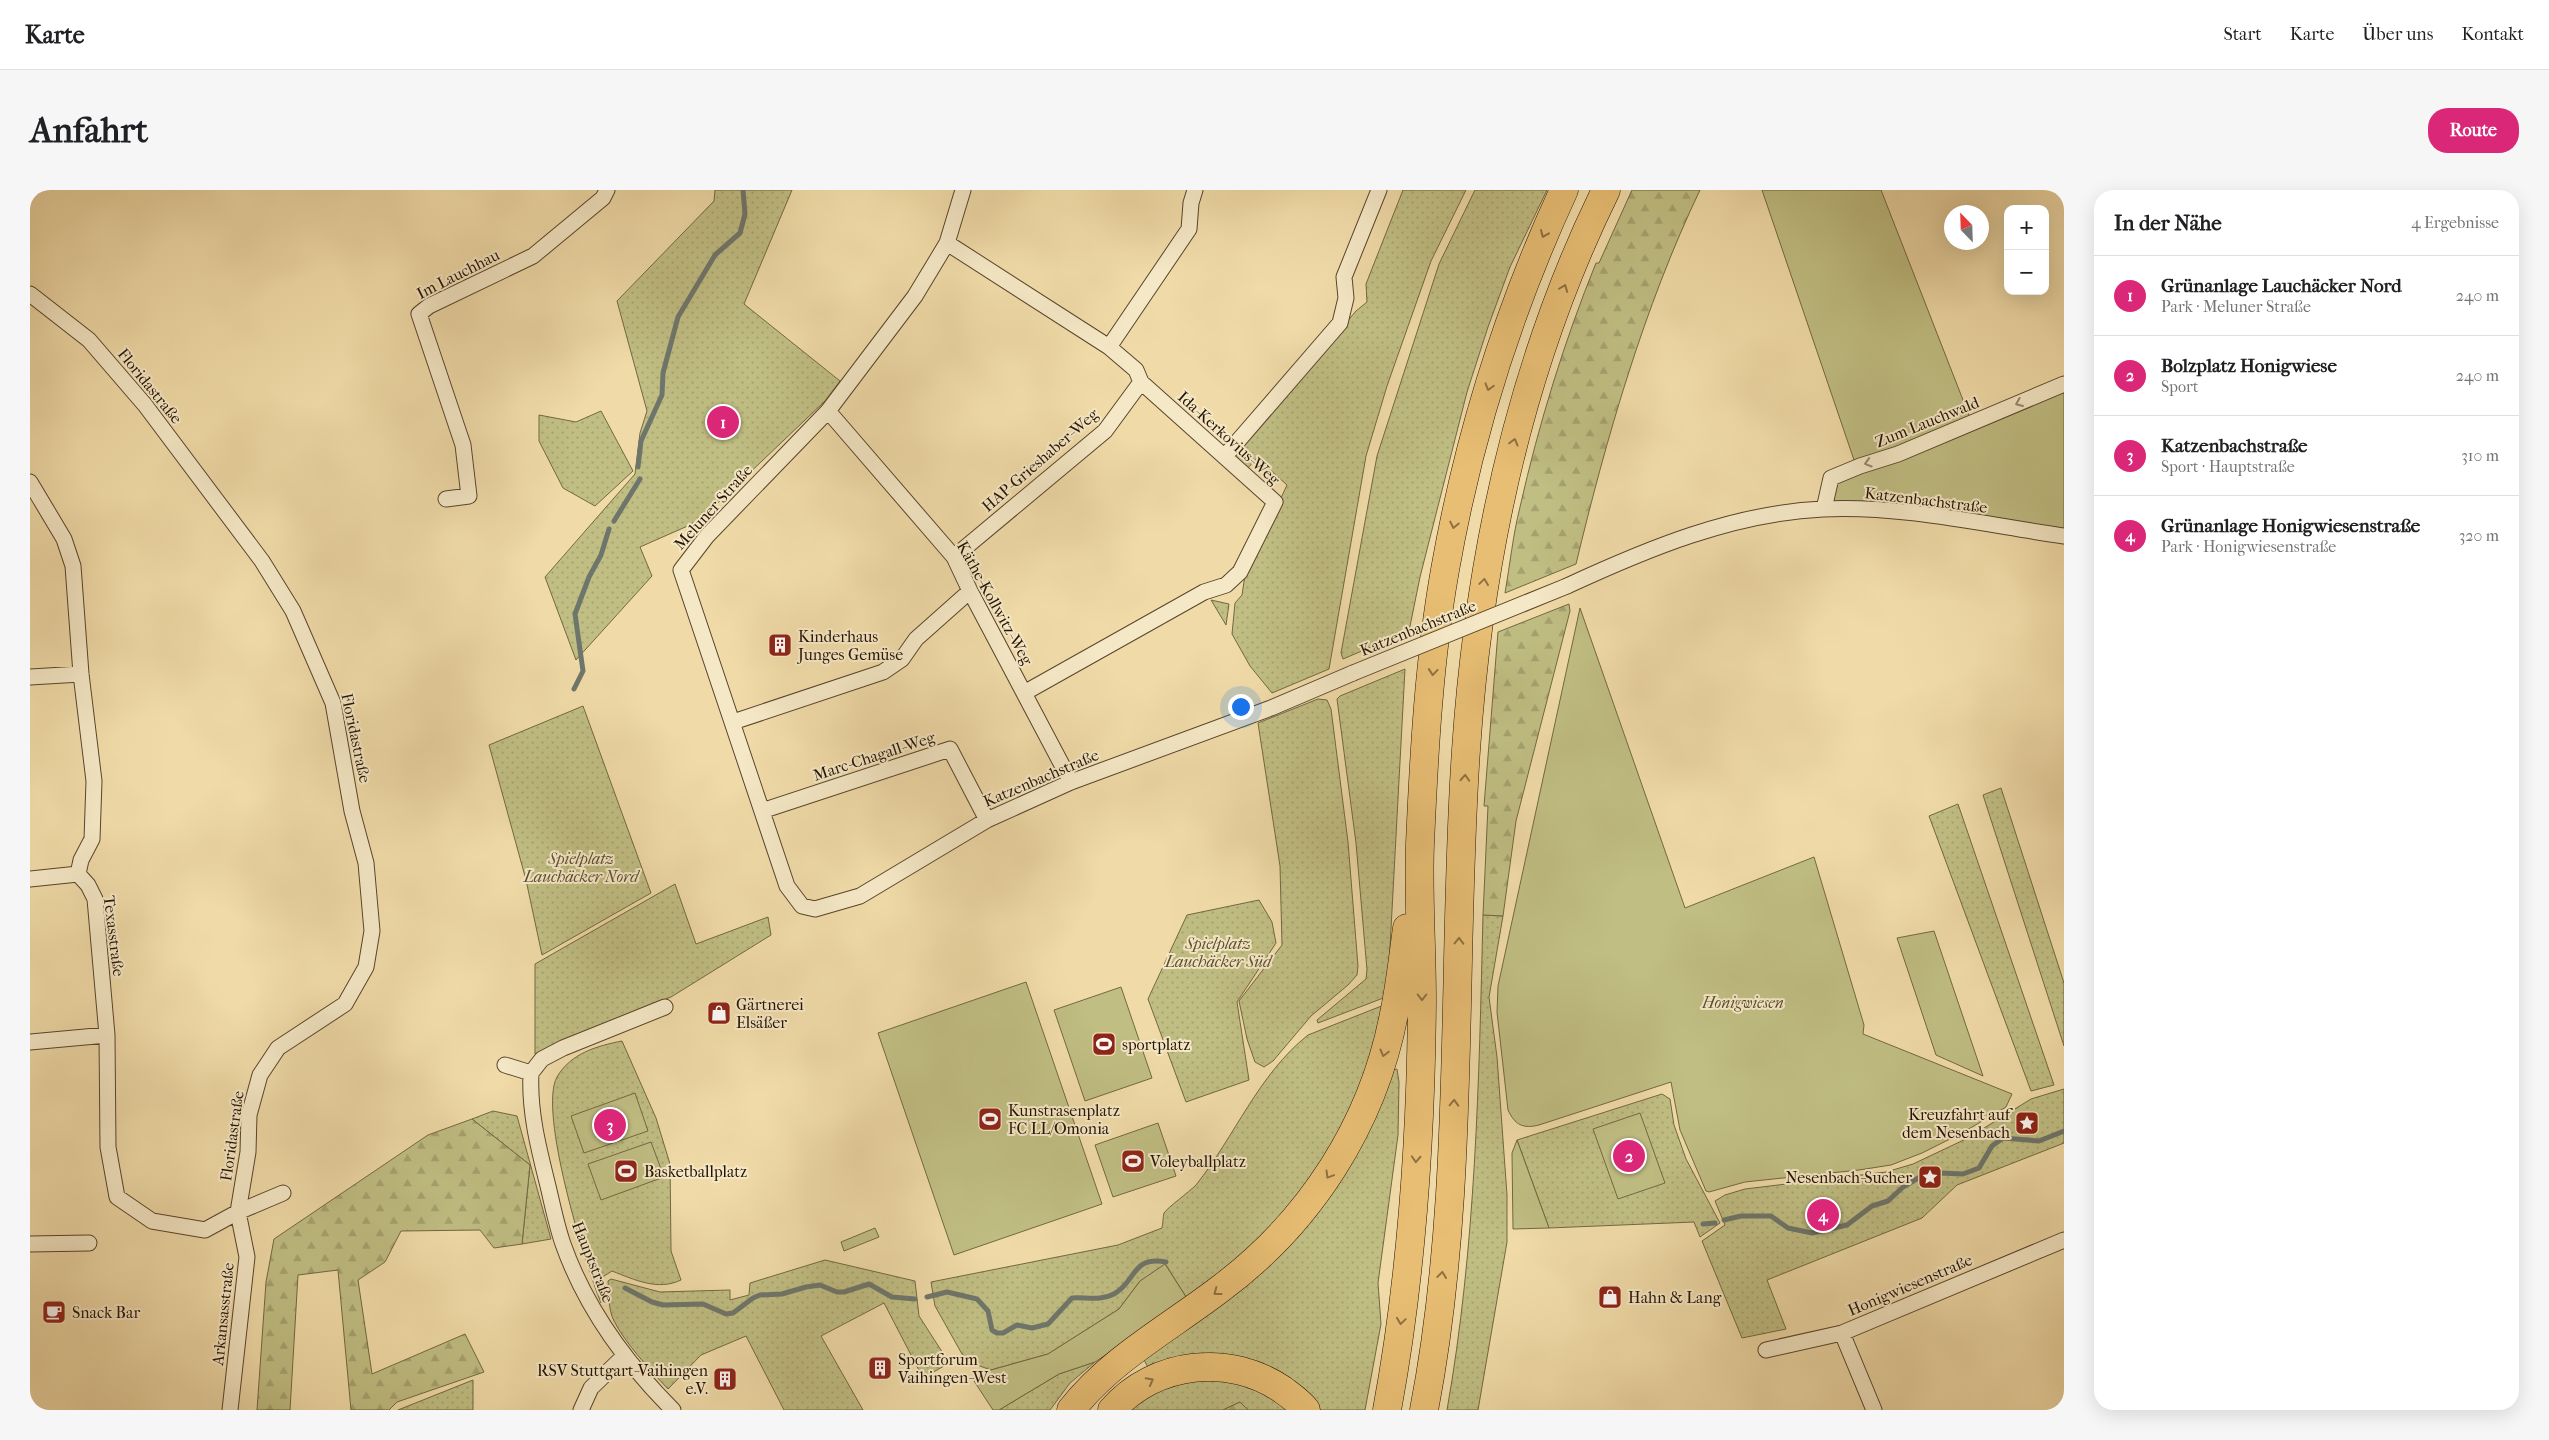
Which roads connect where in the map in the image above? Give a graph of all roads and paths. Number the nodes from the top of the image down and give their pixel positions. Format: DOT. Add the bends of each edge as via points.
graph roads {
  1 [pos="607,190"];
  2 [pos="963,190"];
  3 [pos="1196,190"];
  4 [pos="1379,190"];
  5 [pos="1564,190"];
  6 [pos="1606,190"];
  7 [pos="947,243"];
  8 [pos="30,294"];
  9 [pos="1109,347"];
  10 [pos="1140,382"];
  11 [pos="2064,384"];
  12 [pos="828,411"];
  13 [pos="1225,456"];
  14 [pos="30,482"];
  15 [pos="446,500"];
  16 [pos="1824,508"];
  17 [pos="2064,536"];
  18 [pos="954,557"];
  19 [pos="970,591"];
  20 [pos="81,674"];
  21 [pos="30,677"];
  22 [pos="1024,693"];
  23 [pos="733,722"];
  24 [pos="1071,782"];
  25 [pos="762,812"];
  26 [pos="987,820"];
  27 [pos="78,874"];
  28 [pos="1419,878"];
  29 [pos="30,879"];
  30 [pos="815,909"];
  31 [pos="666,1007"];
  32 [pos="107,1035"];
  33 [pos="30,1042"];
  34 [pos="505,1065"];
  35 [pos="531,1073"];
  36 [pos="283,1193"];
  37 [pos="238,1212"];
  38 [pos="2064,1240"];
  39 [pos="89,1243"];
  40 [pos="30,1244"];
  41 [pos="1842,1333"];
  42 [pos="1766,1350"];
  43 [pos="624,1356"];
  44 [pos="230,1410"];
  45 [pos="581,1410"];
  46 [pos="673,1410"];
  47 [pos="1071,1410"];
  48 [pos="1112,1410"];
  49 [pos="1306,1410"];
  50 [pos="1387,1410"];
  51 [pos="1424,1410"];
  52 [pos="1874,1410"];
  1 -- 15 [label="street, Im Lauchhau" via="603,198 533,256 429,306 419,314 463,445 469,496"];
  2 -- 7 [label="street, Meluner Straße"];
  3 -- 9 [label="street" via="1191,203 1189,229"];
  4 -- 13 [label="street" via="1344,277 1346,298 1340,323"];
  5 -- 28 [label="highway, one-way" via="1512,315 1474,439 1450,543 1438,620 1426,739"];
  51 -- 6 [label="highway, one-way" via="1443,1269 1452,1152 1460,870 1468,725 1486,574 1502,490 1524,404 1552,319"];
  7 -- 9 [label="street, Ida-Kerkovius-Weg"];
  7 -- 12 [label="street, Meluner Straße" via="915,296"];
  8 -- 37 [label="street, Floridastraße" via="89,340 145,405 262,561 293,611 334,703 352,811 366,863 372,931 366,967 345,1004 278,1048 260,1074 249,1116 248,1152"];
  9 -- 10 [label="street, Ida-Kerkovius-Weg" via="1136,370"];
  10 -- 13 [label="street, Ida-Kerkovius-Weg"];
  10 -- 18 [label="street, HAP-Grieshaber-Weg" via="1105,431"];
  11 -- 16 [label="street, Zum Lauchwald, one-way" via="1898,454 1831,478"];
  12 -- 18 [label="street, Käthe-Kollwitz-Weg"];
  12 -- 23 [label="street, Meluner Straße" via="707,536 681,570"];
  13 -- 22 [label="street, Ida-Kerkovius-Weg" via="1275,502 1240,572 1226,585 1204,592"];
  14 -- 20 [label="street" via="64,539 73,566"];
  16 -- 17 [label="street, Katzenbachstraße" via="1882,510"];
  16 -- 24 [label="street, Katzenbachstraße, bridge" via="1731,522 1681,539 1262,711"];
  18 -- 19 [label="street, Käthe-Kollwitz-Weg"];
  19 -- 22 [label="street, Käthe-Kollwitz-Weg"];
  19 -- 23 [label="street" via="916,639 902,658 883,672"];
  20 -- 21 [label="street"];
  20 -- 27 [label="street" via="94,781 92,839"];
  22 -- 24 [label="street, Käthe-Kollwitz-Weg"];
  23 -- 25 [label="street, Meluner Straße"];
  24 -- 26 [label="street, Katzenbachstraße"];
  25 -- 26 [label="street, Marc-Chagall-Weg" via="950,749"];
  25 -- 30 [label="street, Meluner Straße" via="787,886 802,906"];
  26 -- 30 [label="street, Katzenbachstraße" via="860,896"];
  27 -- 29 [label="street"];
  27 -- 32 [label="street, Texasstraße" via="95,899"];
  28 -- 47 [label="highway, one-way" via="1408,920 1394,1015 1382,1061 1354,1133 1326,1181 1263,1254 1214,1294 1105,1372"];
  28 -- 50 [label="highway, one-way" via="1422,999 1415,1171 1402,1322"];
  31 -- 35 [label="street" via="563,1048 542,1059"];
  32 -- 33 [label="street"];
  32 -- 37 [label="street, Texasstraße" via="108,1147 117,1197 152,1221 205,1230"];
  34 -- 35 [label="street"];
  35 -- 43 [label="street, Hauptstraße" via="529,1100 563,1244 599,1322"];
  36 -- 37 [label="street"];
  37 -- 44 [label="street, Arkansasstraße" via="247,1257"];
  38 -- 41 [label="street, Honigwiesenstraße"];
  39 -- 40 [label="street"];
  41 -- 42 [label="street, Honigwiesenstraße"];
  41 -- 52 [label="street"];
  43 -- 45 [label="street" via="591,1388"];
  43 -- 46 [label="street, Hauptstraße"];
  48 -- 49 [label="highway, one-way" via="1136,1388 1157,1377 1203,1366 1229,1368 1269,1381"];
}
